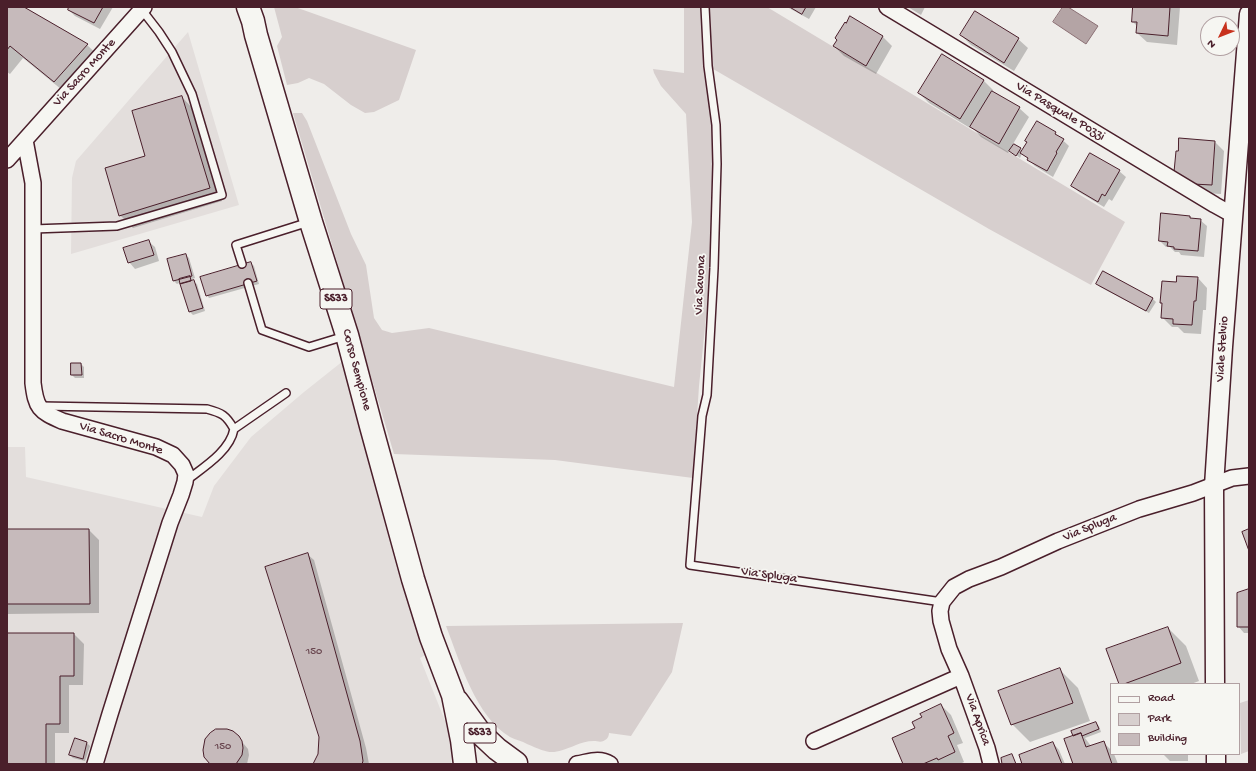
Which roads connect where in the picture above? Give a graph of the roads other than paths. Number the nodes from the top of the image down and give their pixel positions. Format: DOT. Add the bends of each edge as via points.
graph roads {
  1 [pos="705,7"];
  2 [pos="887,7"];
  3 [pos="143,8"];
  4 [pos="251,12"];
  5 [pos="1249,14"];
  6 [pos="25,140"];
  7 [pos="7,160"];
  8 [pos="1233,214"];
  9 [pos="311,222"];
  10 [pos="33,229"];
  11 [pos="242,264"];
  12 [pos="248,283"];
  13 [pos="347,335"];
  14 [pos="286,393"];
  15 [pos="38,406"];
  16 [pos="234,429"];
  17 [pos="1249,476"];
  18 [pos="185,482"];
  19 [pos="1214,486"];
  20 [pos="690,565"];
  21 [pos="942,602"];
  22 [pos="961,676"];
  23 [pos="1215,683"];
  24 [pos="453,695"];
  25 [pos="814,741"];
  26 [pos="583,763"];
  27 [pos="95,764"];
  28 [pos="465,764"];
  29 [pos="493,764"];
  30 [pos="517,764"];
  31 [pos="610,764"];
  32 [pos="991,764"];
  1 -- 20 [label="lane, Via Savona" via="708,66 716,125 716,212 707,395 702,416"];
  2 -- 8 [label="street, Via Pasquale Pozzi"];
  3 -- 6 [label="street, Via Sacro Monte"];
  3 -- 10 [label="lane" via="172,52 192,94 222,195 117,226"];
  4 -- 9 [label="main road, Corso Sempione / SS33"];
  5 -- 8 [label="street, Viale Stelvio"];
  6 -- 7 [label="street, Via Sacro Monte"];
  6 -- 10 [label="street" via="33,183"];
  8 -- 19 [label="street, Viale Stelvio"];
  9 -- 11 [label="lane" via="236,245"];
  9 -- 13 [label="main road, Corso Sempione / SS33"];
  10 -- 15 [label="street" via="33,383"];
  12 -- 13 [label="lane" via="262,330 309,347"];
  13 -- 24 [label="main road, Corso Sempione / SS33" via="431,637"];
  14 -- 16 [label="lane"];
  15 -- 16 [label="lane" via="206,409 220,412"];
  15 -- 18 [label="street, Via Sacro Monte" via="49,416 62,421 156,447 173,455 186,474"];
  16 -- 18 [label="lane" via="233,437 217,456"];
  17 -- 19 [label="street, Via Spluga" via="1232,478"];
  18 -- 27 [label="street" via="165,538"];
  19 -- 21 [label="street, Via Spluga" via="1139,509 1058,541 969,579 954,588"];
  19 -- 23 [label="street, Viale Stelvio"];
  20 -- 21 [label="lane, Via Spluga"];
  21 -- 22 [label="street" via="941,620 949,649"];
  22 -- 25 [label="street"];
  22 -- 32 [label="street, Via Aprica"];
  24 -- 28 [label="main road, Corso Sempione / SS33"];
  24 -- 30 [label="main road, Corso Sempione / SS33" via="481,734"];
  26 -- 31 [label="street" via="597,760"];
  29 -- 30 [label="main road"];
}
